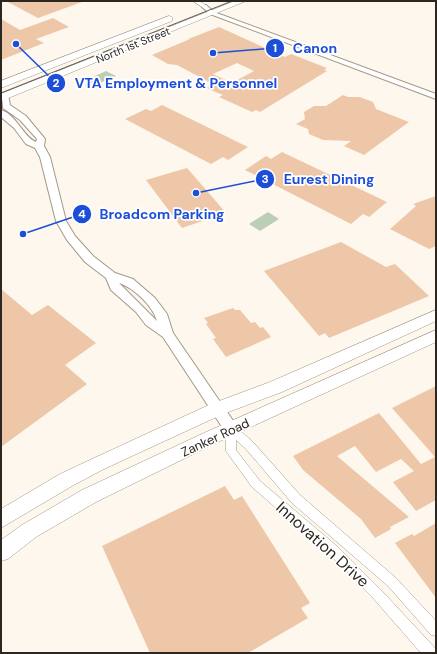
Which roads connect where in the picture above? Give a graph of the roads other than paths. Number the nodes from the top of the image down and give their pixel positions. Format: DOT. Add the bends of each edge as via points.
graph roads {
  1 [pos="195,1"];
  2 [pos="242,1"];
  3 [pos="215,2"];
  4 [pos="204,6"];
  5 [pos="191,11"];
  6 [pos="216,12"];
  7 [pos="179,16"];
  8 [pos="1,85"];
  9 [pos="436,92"];
  10 [pos="3,97"];
  11 [pos="436,97"];
  12 [pos="1,113"];
  13 [pos="39,146"];
  14 [pos="436,315"];
  15 [pos="436,336"];
  16 [pos="217,409"];
  17 [pos="231,429"];
  18 [pos="1,519"];
  19 [pos="1,552"];
  20 [pos="436,630"];
  21 [pos="430,653"];
  1 -- 4 [label="street"];
  2 -- 6 [label="main road, North 1st Street"];
  3 -- 4 [label="main road"];
  4 -- 5 [label="main road"];
  4 -- 6 [label="street"];
  6 -- 9 [label="street"];
  6 -- 10 [label="main road, North 1st Street"];
  6 -- 11 [label="street"];
  7 -- 8 [label="main road, North 1st Street"];
  10 -- 13 [label="street, Innovation Drive" via="6,106 34,129 41,139"];
  12 -- 13 [label="street, Innovation Drive" via="17,126 29,142"];
  13 -- 16 [label="street, Innovation Drive" via="49,168 61,221 79,248 111,276 115,287 140,309 150,322 167,334"];
  14 -- 16 [label="main road, Zanker Road" via="276,387"];
  15 -- 17 [label="main road, Zanker Road"];
  16 -- 17 [label="street, Innovation Drive"];
  16 -- 18 [label="main road, Zanker Road" via="66,480"];
  17 -- 19 [label="main road, Zanker Road" via="89,496 29,531"];
  17 -- 20 [label="street, Innovation Drive" via="249,445 296,499 392,582"];
  17 -- 21 [label="street, Innovation Drive" via="231,451 256,484 334,552 377,594"];
}
